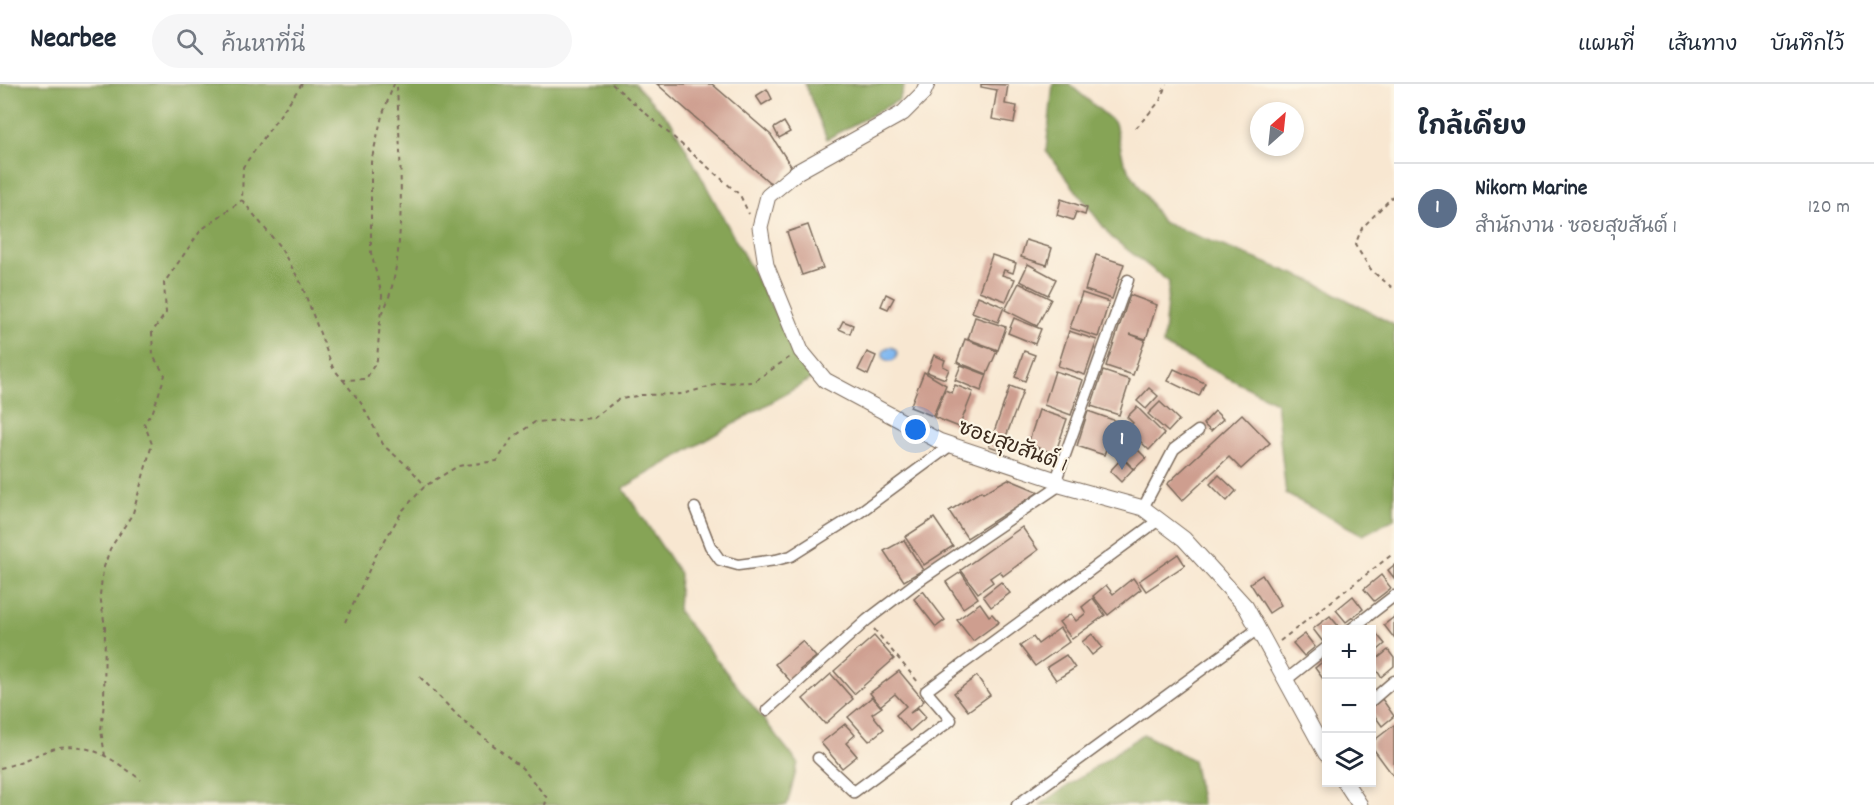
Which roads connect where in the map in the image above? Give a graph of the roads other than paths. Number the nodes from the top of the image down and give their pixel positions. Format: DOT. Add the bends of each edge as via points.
graph roads {
  1 [pos="927,84"];
  2 [pos="1128,280"];
  3 [pos="1198,431"];
  4 [pos="951,445"];
  5 [pos="1058,483"];
  6 [pos="1143,507"];
  7 [pos="694,508"];
  8 [pos="1160,519"];
  9 [pos="1394,596"];
  10 [pos="1356,625"];
  11 [pos="1259,628"];
  12 [pos="1322,651"];
  13 [pos="1286,680"];
  14 [pos="1394,681"];
  15 [pos="1376,696"];
  16 [pos="767,710"];
  17 [pos="1322,743"];
  18 [pos="818,758"];
  19 [pos="1348,787"];
  20 [pos="1017,805"];
  21 [pos="1360,805"];
  1 -- 4 [label="street, ซอยสุขสันต์ 1" via="903,112 797,172 768,196 760,227 766,265 801,351 816,373 833,386"];
  2 -- 5 [label="street"];
  3 -- 6 [label="street" via="1174,449"];
  4 -- 5 [label="street, ซอยสุขสันต์ 1"];
  4 -- 7 [label="street" via="856,515 791,556 776,560 738,566 720,560"];
  5 -- 6 [label="street, ซอยสุขสันต์ 1"];
  5 -- 16 [label="street" via="867,620"];
  6 -- 8 [label="street, ซอยสุขสันต์ 1"];
  8 -- 11 [label="street, ซอยสุขสันต์ 1" via="1184,539 1246,607"];
  8 -- 18 [label="street" via="926,691 951,720 854,792"];
  9 -- 10 [label="street"];
  11 -- 13 [label="street, ซอยสุขสันต์ 1"];
  11 -- 20 [label="street"];
  12 -- 13 [label="street"];
  13 -- 17 [label="street, ซอยสุขสันต์ 1"];
  14 -- 15 [label="street"];
  19 -- 21 [label="street"];
}
